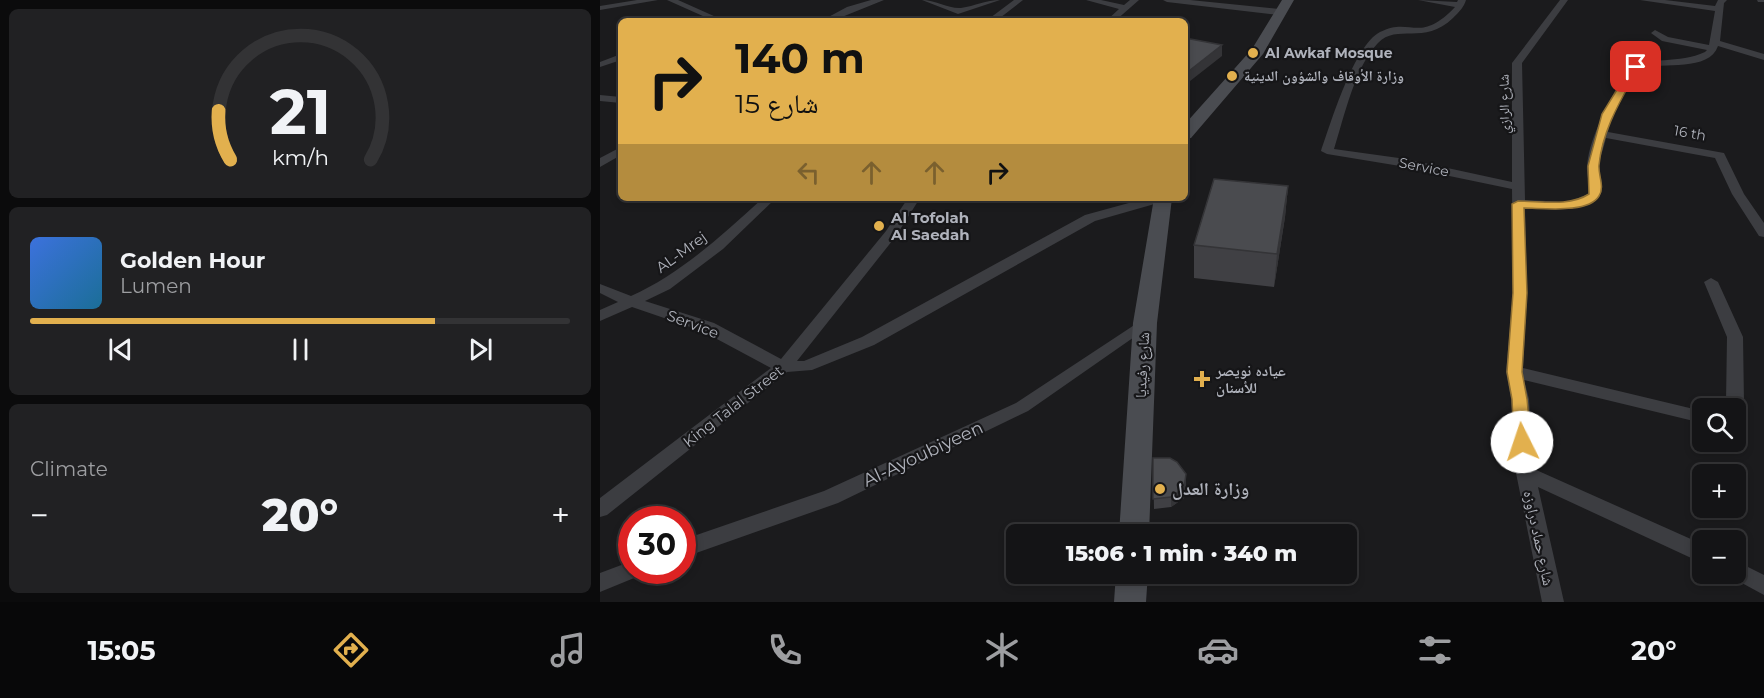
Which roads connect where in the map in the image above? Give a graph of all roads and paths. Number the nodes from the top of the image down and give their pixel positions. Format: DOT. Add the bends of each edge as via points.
graph roads {
  1 [pos="654,0"];
  2 [pos="671,0"];
  3 [pos="880,0"];
  4 [pos="926,0"];
  5 [pos="996,0"];
  6 [pos="1019,0"];
  7 [pos="1089,0"];
  8 [pos="1135,0"];
  9 [pos="1167,0"];
  10 [pos="1422,0"];
  11 [pos="1564,0"];
  12 [pos="1644,0"];
  13 [pos="1461,2"];
  14 [pos="1722,4"];
  15 [pos="1284,6"];
  16 [pos="1126,8"];
  17 [pos="600,9"];
  18 [pos="709,18"];
  19 [pos="831,18"];
  20 [pos="994,18"];
  21 [pos="1114,18"];
  22 [pos="1655,33"];
  23 [pos="1714,45"];
  24 [pos="1764,57"];
  25 [pos="618,58"];
  26 [pos="602,65"];
  27 [pos="600,98"];
  28 [pos="618,100"];
  29 [pos="1188,131"];
  30 [pos="1602,134"];
  31 [pos="618,152"];
  32 [pos="600,163"];
  33 [pos="1519,196"];
  34 [pos="767,201"];
  35 [pos="912,201"];
  36 [pos="1151,201"];
  37 [pos="1162,201"];
  38 [pos="1764,233"];
  39 [pos="1711,282"];
  40 [pos="600,288"];
  41 [pos="628,301"];
  42 [pos="600,316"];
  43 [pos="1144,323"];
  44 [pos="783,368"];
  45 [pos="1514,372"];
  46 [pos="1735,398"];
  47 [pos="1692,415"];
  48 [pos="1525,473"];
  49 [pos="600,509"];
  50 [pos="1134,524"];
  51 [pos="696,544"];
  52 [pos="1692,549"];
  53 [pos="618,576"];
  54 [pos="1746,576"];
  55 [pos="600,583"];
  56 [pos="1131,584"];
  57 [pos="1764,586"];
  58 [pos="1130,602"];
  59 [pos="1553,602"];
  1 -- 17 [label="street"];
  2 -- 18 [label="street"];
  3 -- 19 [label="street"];
  4 -- 5 [label="street" via="958,11"];
  6 -- 20 [label="street"];
  7 -- 16 [label="street"];
  8 -- 16 [label="street"];
  9 -- 15 [label="street"];
  10 -- 13 [label="street"];
  11 -- 33 [label="street, شارع الرازي" via="1517,63"];
  12 -- 14 [label="street"];
  13 -- 33 [label="street, Service" via="1432,30 1379,37 1366,52 1350,86 1327,151 1406,163"];
  14 -- 23 [label="street"];
  15 -- 29 [label="main road" via="1258,51"];
  16 -- 21 [label="street"];
  22 -- 23 [label="street" via="1665,39"];
  23 -- 24 [label="street"];
  23 -- 30 [label="street" via="1704,57 1691,61 1632,69 1607,114"];
  25 -- 26 [label="street"];
  27 -- 28 [label="street"];
  30 -- 33 [label="street, Service" via="1593,166 1596,191 1590,200 1568,206"];
  30 -- 38 [label="street, 16 th" via="1720,155 1738,194"];
  31 -- 32 [label="street"];
  33 -- 45 [label="street, شارع حماد دراوزه" via="1520,293"];
  34 -- 41 [label="street, AL-Mrej" via="718,246 665,286"];
  35 -- 44 [label="street, King Talal Street"];
  36 -- 44 [label="street" via="1090,218 868,341 806,366"];
  37 -- 43 [label="main road, شارع رفيديا"];
  39 -- 46 [label="street" via="1735,337"];
  40 -- 41 [label="street, Service"];
  41 -- 42 [label="street, AL-Mrej"];
  41 -- 44 [label="street, Service" via="708,327"];
  43 -- 50 [label="main road, شارع رفيديا"];
  43 -- 51 [label="street, Al-Ayoubiyeen" via="1022,407 831,497"];
  44 -- 49 [label="street, King Talal Street"];
  45 -- 47 [label="street"];
  45 -- 48 [label="street, شارع حماد دراوزه" via="1520,399"];
  48 -- 52 [label="street"];
  48 -- 59 [label="street, شارع حماد دراوزه"];
  53 -- 55 [label="street"];
  54 -- 57 [label="street"];
  56 -- 58 [label="main road"];
}
